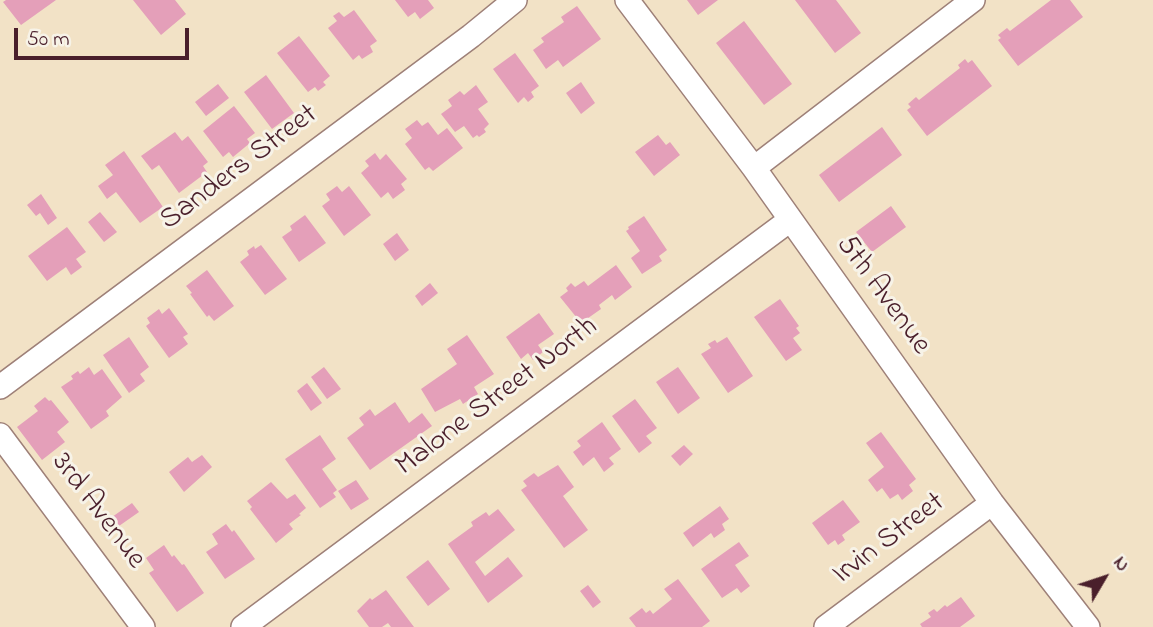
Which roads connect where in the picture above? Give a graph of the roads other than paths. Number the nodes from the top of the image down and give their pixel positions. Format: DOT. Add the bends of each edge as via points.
graph roads {
  1 [pos="515,0"];
  2 [pos="627,0"];
  3 [pos="973,0"];
  4 [pos="754,168"];
  5 [pos="790,220"];
  6 [pos="0,387"];
  7 [pos="0,435"];
  8 [pos="992,503"];
  9 [pos="143,627"];
  10 [pos="243,627"];
  11 [pos="826,627"];
  12 [pos="1088,627"];
  1 -- 6 [label="street, Sanders Street"];
  2 -- 4 [label="street, 5th Avenue"];
  3 -- 4 [label="street"];
  4 -- 5 [label="street, 5th Avenue"];
  5 -- 8 [label="street, 5th Avenue"];
  5 -- 10 [label="street, Malone Street North"];
  7 -- 9 [label="street, 3rd Avenue"];
  8 -- 11 [label="street, Irvin Street"];
  8 -- 12 [label="street, 5th Avenue"];
}
